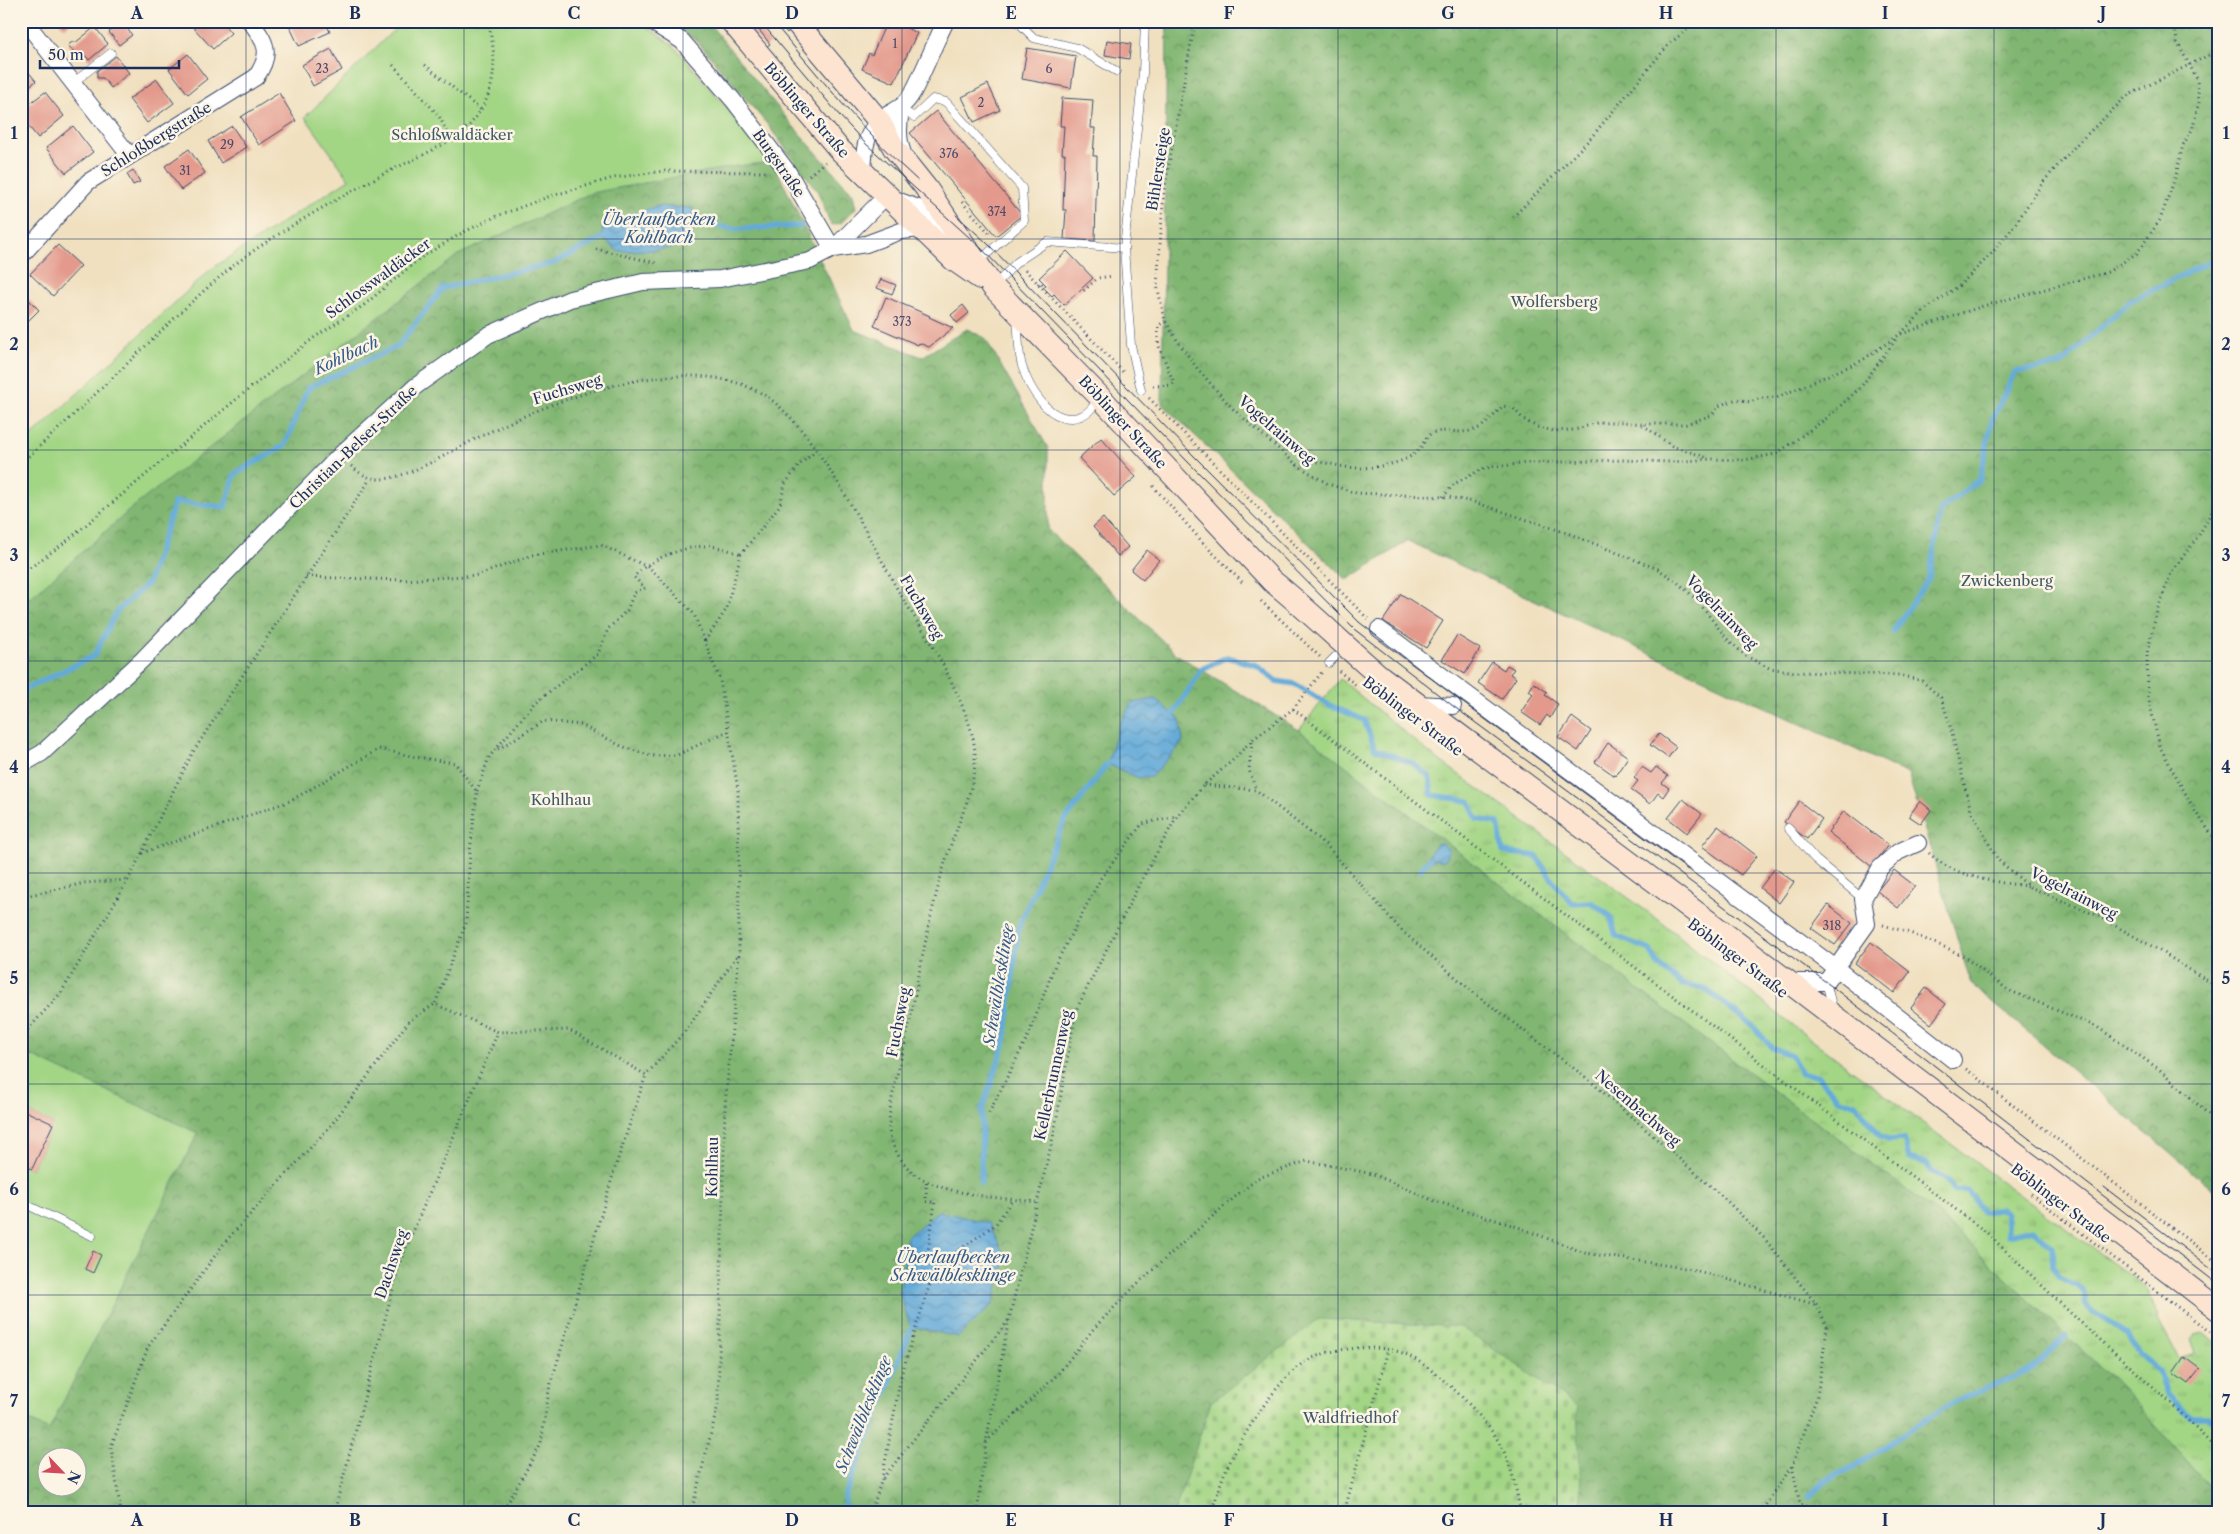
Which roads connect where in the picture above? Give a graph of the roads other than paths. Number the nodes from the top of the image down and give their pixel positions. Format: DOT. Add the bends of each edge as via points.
graph roads {
  1 [pos="25,21"];
  2 [pos="250,21"];
  3 [pos="650,21"];
  4 [pos="731,21"];
  5 [pos="794,21"];
  6 [pos="946,21"];
  7 [pos="1017,21"];
  8 [pos="1145,21"];
  9 [pos="111,53"];
  10 [pos="1116,71"];
  11 [pos="74,82"];
  12 [pos="901,109"];
  13 [pos="889,126"];
  14 [pos="129,155"];
  15 [pos="863,173"];
  16 [pos="886,196"];
  17 [pos="921,229"];
  18 [pos="961,241"];
  19 [pos="1124,248"];
  20 [pos="833,249"];
  21 [pos="21,256"];
  22 [pos="976,263"];
  23 [pos="993,287"];
  24 [pos="1016,311"];
  25 [pos="1141,390"];
  26 [pos="1099,396"];
  27 [pos="1272,581"];
  28 [pos="1379,629"];
  29 [pos="1464,692"];
  30 [pos="1418,704"];
  31 [pos="1453,706"];
  32 [pos="1464,738"];
  33 [pos="21,764"];
  34 [pos="1788,828"];
  35 [pos="1918,842"];
  36 [pos="1862,899"];
  37 [pos="1837,969"];
  38 [pos="1788,982"];
  39 [pos="1826,982"];
  40 [pos="1834,1016"];
  41 [pos="1953,1060"];
  42 [pos="21,1202"];
  43 [pos="92,1236"];
  44 [pos="2219,1310"];
  45 [pos="2219,1322"];
  1 -- 11 [label="street"];
  2 -- 14 [label="street, Schloßbergstraße" via="265,40 266,47 264,66 256,77"];
  3 -- 20 [label="street, Burgstraße" via="682,41 733,100 793,179"];
  4 -- 15 [label="main road, Böblinger Straße" via="824,134"];
  5 -- 13 [label="main road, Böblinger Straße"];
  6 -- 12 [label="street" via="913,92"];
  7 -- 10 [label="lane" via="1034,38 1077,48"];
  8 -- 19 [label="lane" via="1143,74"];
  9 -- 11 [label="lane"];
  11 -- 14 [label="street"];
  12 -- 13 [label="street"];
  12 -- 22 [label="lane" via="914,117 933,99 946,102 1022,188 1024,221"];
  13 -- 15 [label="street" via="865,143"];
  13 -- 18 [label="main road, Böblinger Straße" via="894,148 926,188"];
  14 -- 21 [label="street, Schloßbergstraße" via="88,182"];
  15 -- 16 [label="main road, Böblinger Straße"];
  16 -- 17 [label="main road, Böblinger Straße"];
  16 -- 18 [label="street, Böblinger Straße" via="918,208"];
  16 -- 20 [label="street, Christian-Belser-Straße"];
  17 -- 20 [label="street" via="908,229 866,244"];
  17 -- 23 [label="main road, Böblinger Straße" via="954,260"];
  18 -- 22 [label="main road, Böblinger Straße"];
  19 -- 23 [label="lane" via="1047,242 1017,262"];
  19 -- 25 [label="lane" via="1131,345"];
  20 -- 33 [label="street, Christian-Belser-Straße" via="810,261 720,279 643,282 570,300 488,335 416,386 340,455 142,660 42,753"];
  22 -- 23 [label="main road, Böblinger Straße"];
  23 -- 24 [label="main road, Böblinger Straße"];
  24 -- 26 [label="main road, Böblinger Straße"];
  24 -- 26 [label="lane" via="1021,365 1032,388 1050,411 1062,418 1076,417 1094,407"];
  26 -- 27 [label="main road, Böblinger Straße"];
  27 -- 30 [label="main road, Böblinger Straße" via="1345,647"];
  27 -- 45 [label="main road, Böblinger Straße" via="1285,606 1332,660 1761,975"];
  28 -- 29 [label="street"];
  29 -- 31 [label="street"];
  29 -- 37 [label="street"];
  30 -- 31 [label="street"];
  30 -- 32 [label="main road, Böblinger Straße"];
  31 -- 32 [label="street"];
  32 -- 38 [label="main road, Böblinger Straße"];
  34 -- 36 [label="lane" via="1815,859"];
  35 -- 36 [label="street" via="1898,852 1880,868"];
  36 -- 37 [label="street" via="1867,924"];
  37 -- 39 [label="street"];
  37 -- 41 [label="street"];
  38 -- 39 [label="street"];
  38 -- 40 [label="main road, Böblinger Straße"];
  39 -- 40 [label="lane"];
  40 -- 44 [label="main road, Böblinger Straße"];
  42 -- 43 [label="lane"];
}
